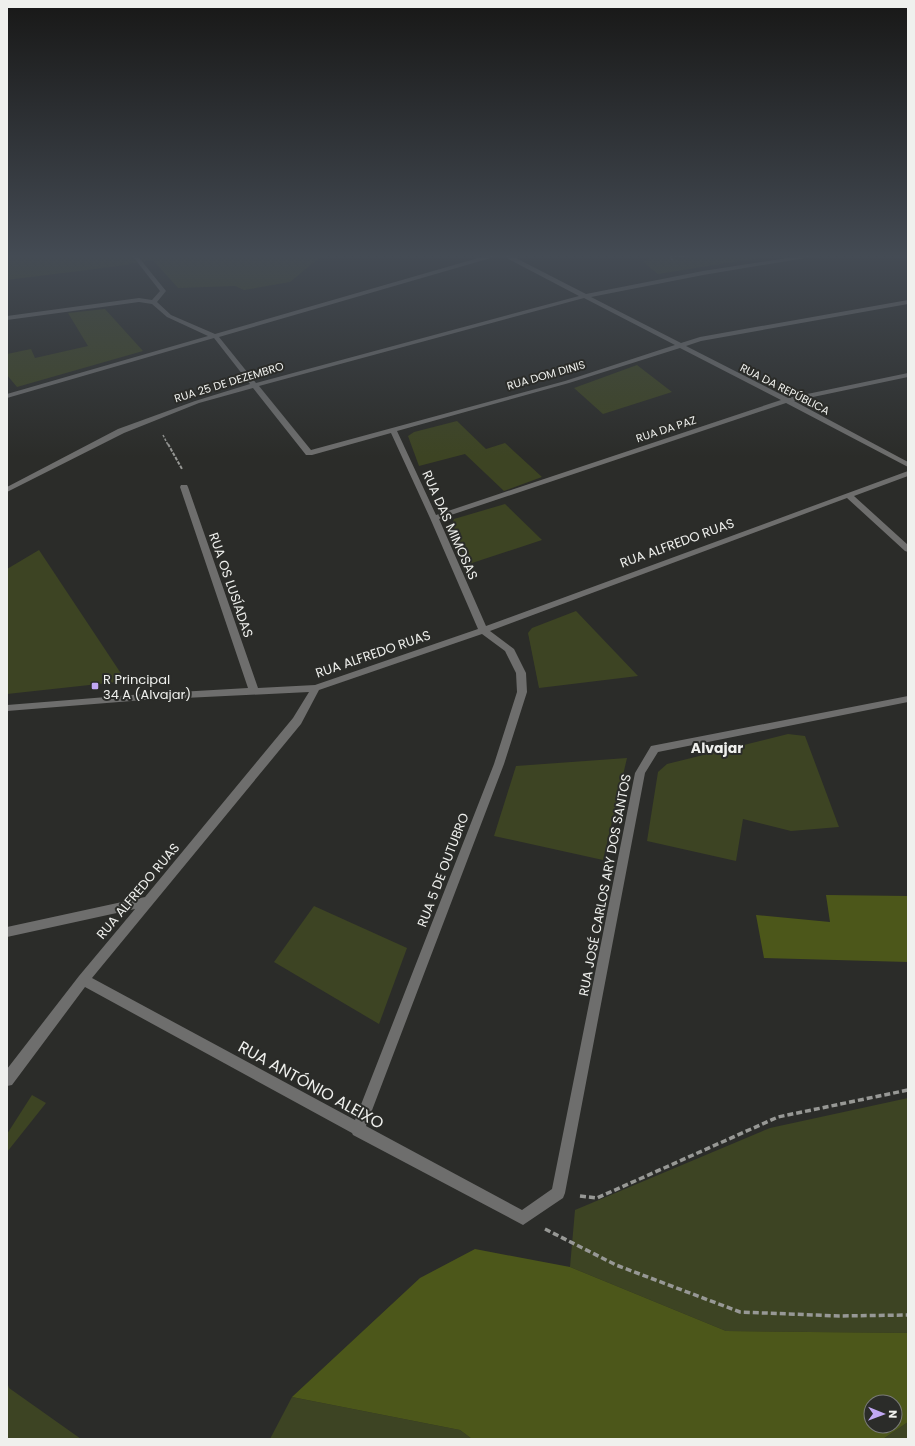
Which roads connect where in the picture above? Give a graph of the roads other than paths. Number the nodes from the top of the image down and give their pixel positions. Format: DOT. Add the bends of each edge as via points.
graph roads {
  1 [pos="181,321"];
  2 [pos="269,321"];
  3 [pos="491,321"];
  4 [pos="632,321"];
  5 [pos="798,321"];
  6 [pos="216,337"];
  7 [pos="678,346"];
  8 [pos="908,376"];
  9 [pos="256,385"];
  10 [pos="8,393"];
  11 [pos="787,400"];
  12 [pos="393,430"];
  13 [pos="908,465"];
  14 [pos="908,473"];
  15 [pos="184,487"];
  16 [pos="7,490"];
  17 [pos="848,495"];
  18 [pos="434,518"];
  19 [pos="908,549"];
  20 [pos="483,630"];
  21 [pos="316,688"];
  22 [pos="254,691"];
  23 [pos="908,699"];
  24 [pos="7,708"];
  25 [pos="148,901"];
  26 [pos="7,932"];
  27 [pos="83,980"];
  28 [pos="7,1080"];
  29 [pos="358,1130"];
  30 [pos="523,1218"];
  1 -- 6 [label="street"];
  2 -- 6 [label="street"];
  3 -- 9 [label="street, RUA 25 DE DEZEMBRO"];
  4 -- 7 [label="street, RUA DA REPÚBLICA"];
  5 -- 7 [label="street, RUA DOM DINIS" via="700,339"];
  6 -- 9 [label="street"];
  6 -- 10 [label="street"];
  7 -- 11 [label="street, RUA DA REPÚBLICA"];
  7 -- 12 [label="street, RUA DOM DINIS" via="643,355 567,382"];
  8 -- 11 [label="street, RUA DA PAZ"];
  9 -- 12 [label="street, RUA DOM DINIS" via="309,452"];
  9 -- 16 [label="street, RUA 25 DE DEZEMBRO" via="153,417"];
  11 -- 13 [label="street, RUA DA REPÚBLICA"];
  11 -- 18 [label="street, RUA DA PAZ"];
  12 -- 18 [label="street, RUA DAS MIMOSAS"];
  14 -- 17 [label="street, RUA ALFREDO RUAS"];
  15 -- 22 [label="street, RUA OS LUSÍADAS"];
  17 -- 19 [label="street"];
  17 -- 20 [label="street, RUA ALFREDO RUAS"];
  18 -- 20 [label="street, RUA DAS MIMOSAS"];
  20 -- 21 [label="street, RUA ALFREDO RUAS"];
  20 -- 29 [label="street, RUA 5 DE OUTUBRO" via="509,649 521,673 522,692 499,764"];
  21 -- 22 [label="street"];
  21 -- 25 [label="street, RUA ALFREDO RUAS" via="297,721"];
  22 -- 24 [label="street"];
  23 -- 30 [label="street, RUA JOSÉ CARLOS ARY DOS SANTOS" via="655,749 640,773 558,1193"];
  25 -- 26 [label="street"];
  25 -- 27 [label="street, RUA ALFREDO RUAS"];
  27 -- 28 [label="street, RUA ALFREDO RUAS"];
  27 -- 29 [label="street, RUA ANTÓNIO ALEIXO"];
  29 -- 30 [label="street, RUA ANTÓNIO ALEIXO"];
}
